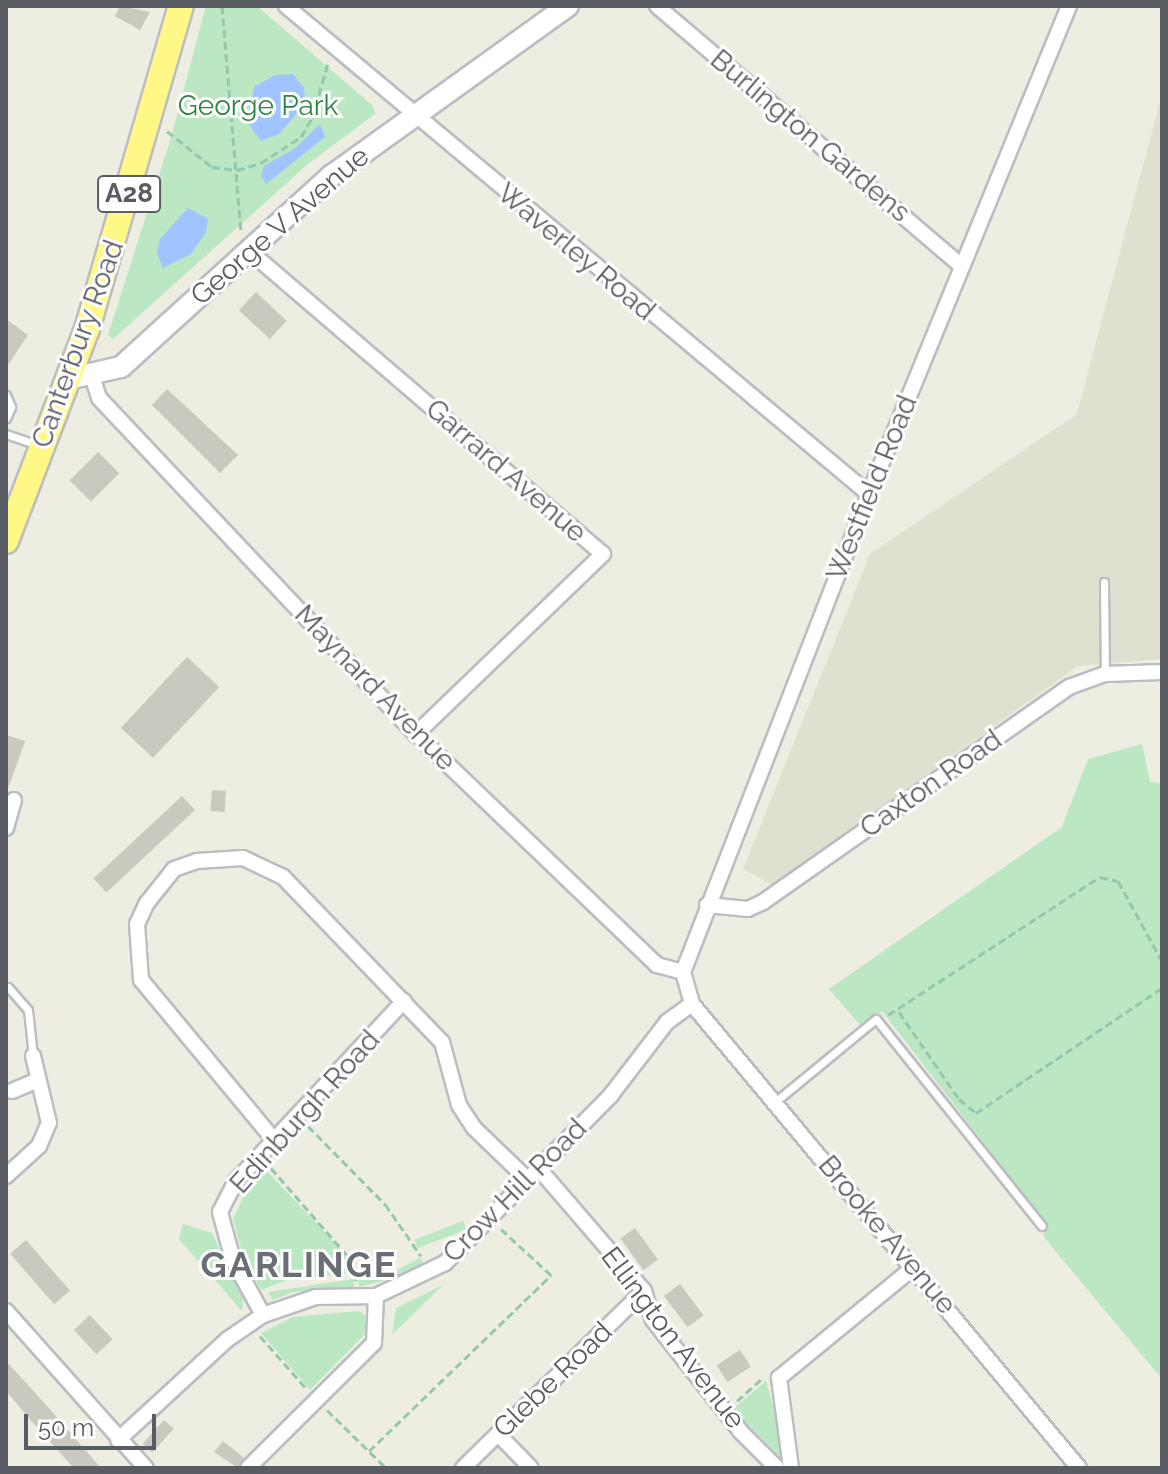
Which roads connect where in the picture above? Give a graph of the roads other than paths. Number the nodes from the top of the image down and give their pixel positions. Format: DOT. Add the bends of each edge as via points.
graph roads {
  1 [pos="181,6"];
  2 [pos="286,6"];
  3 [pos="568,6"];
  4 [pos="657,6"];
  5 [pos="1069,6"];
  6 [pos="413,116"];
  7 [pos="248,250"];
  8 [pos="961,266"];
  9 [pos="80,378"];
  10 [pos="6,395"];
  11 [pos="6,418"];
  12 [pos="6,434"];
  13 [pos="42,447"];
  14 [pos="869,494"];
  15 [pos="6,541"];
  16 [pos="1104,582"];
  17 [pos="1162,672"];
  18 [pos="1105,674"];
  19 [pos="416,734"];
  20 [pos="14,800"];
  21 [pos="7,822"];
  22 [pos="707,905"];
  23 [pos="683,972"];
  24 [pos="8,987"];
  25 [pos="404,1001"];
  26 [pos="692,1004"];
  27 [pos="33,1056"];
  28 [pos="35,1081"];
  29 [pos="12,1091"];
  30 [pos="776,1101"];
  31 [pos="274,1140"];
  32 [pos="540,1170"];
  33 [pos="6,1176"];
  34 [pos="528,1180"];
  35 [pos="1042,1226"];
  36 [pos="913,1268"];
  37 [pos="644,1291"];
  38 [pos="376,1296"];
  39 [pos="6,1311"];
  40 [pos="263,1315"];
  41 [pos="498,1434"];
  42 [pos="118,1440"];
  43 [pos="146,1468"];
  44 [pos="248,1468"];
  45 [pos="463,1468"];
  46 [pos="531,1468"];
  47 [pos="777,1468"];
  48 [pos="791,1468"];
  49 [pos="1079,1468"];
  1 -- 9 [label="highway, Canterbury Road / A28"];
  2 -- 6 [label="street, Waverley Road"];
  3 -- 6 [label="main road, George V Avenue"];
  4 -- 8 [label="street, Burlington Gardens"];
  5 -- 8 [label="street, Westfield Road"];
  6 -- 7 [label="main road, George V Avenue" via="331,176"];
  6 -- 14 [label="street, Waverley Road"];
  7 -- 9 [label="main road, George V Avenue" via="121,367"];
  7 -- 19 [label="street, Garrard Avenue" via="603,554"];
  8 -- 14 [label="street, Westfield Road"];
  9 -- 13 [label="highway, Canterbury Road / A28"];
  9 -- 19 [label="street, Maynard Avenue"];
  10 -- 11 [label="lane" via="11,407"];
  12 -- 13 [label="lane"];
  13 -- 15 [label="highway, Canterbury Road / A28"];
  14 -- 22 [label="street, Westfield Road"];
  16 -- 18 [label="lane"];
  17 -- 18 [label="street, Caxton Road"];
  18 -- 22 [label="street, Caxton Road" via="1069,687 763,902 748,909"];
  19 -- 23 [label="street, Maynard Avenue" via="657,965"];
  20 -- 21 [label="street"];
  22 -- 23 [label="street, Westfield Road"];
  23 -- 26 [label="street"];
  24 -- 27 [label="lane" via="28,1010"];
  25 -- 31 [label="street, Edinburgh Road"];
  25 -- 31 [label="street" via="266,864 243,858 197,861 174,869 160,883 137,924 141,980"];
  25 -- 34 [label="street" via="442,1042 459,1105 474,1128"];
  26 -- 30 [label="street, Brooke Avenue"];
  26 -- 32 [label="street, Crow Hill Road" via="667,1022 611,1095"];
  27 -- 28 [label="street"];
  28 -- 29 [label="street"];
  28 -- 33 [label="street" via="49,1123 46,1135"];
  30 -- 35 [label="lane" via="876,1019"];
  30 -- 36 [label="street, Brooke Avenue"];
  31 -- 40 [label="street, Edinburgh Road" via="236,1181 220,1212 233,1260"];
  32 -- 34 [label="street, Crow Hill Road"];
  32 -- 37 [label="street, Ellington Avenue"];
  34 -- 38 [label="street, Crow Hill Road" via="432,1271"];
  36 -- 48 [label="street" via="779,1378"];
  36 -- 49 [label="street, Brooke Avenue"];
  37 -- 41 [label="street, Glebe Road"];
  37 -- 47 [label="street, Ellington Avenue" via="653,1320 724,1411"];
  38 -- 40 [label="street" via="316,1297"];
  38 -- 44 [label="street" via="374,1343"];
  39 -- 42 [label="street"];
  40 -- 42 [label="street"];
  41 -- 45 [label="street, Glebe Road"];
  41 -- 46 [label="street"];
  42 -- 43 [label="street"];
}
